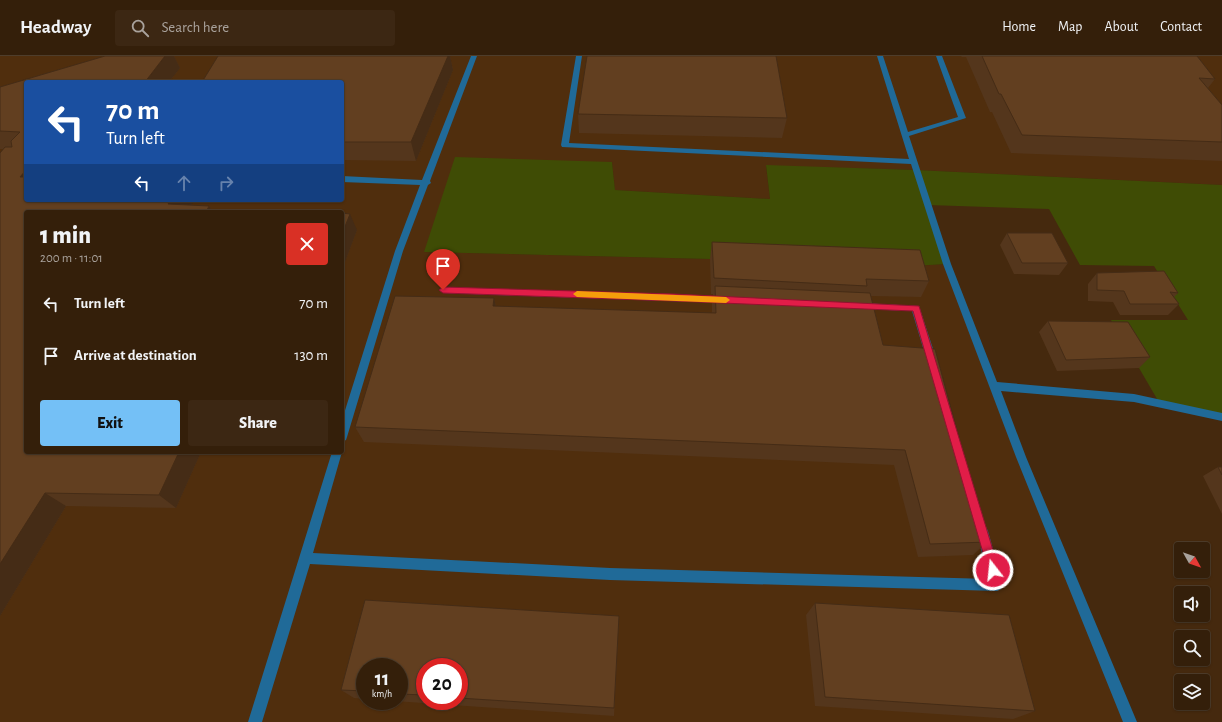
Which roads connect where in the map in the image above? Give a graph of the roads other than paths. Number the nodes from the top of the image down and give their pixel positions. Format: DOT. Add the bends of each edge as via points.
graph roads {
  1 [pos="474,56"];
  2 [pos="579,56"];
  3 [pos="880,56"];
  4 [pos="938,56"];
  5 [pos="905,135"];
  6 [pos="914,162"];
  7 [pos="344,179"];
  8 [pos="427,183"];
  9 [pos="443,290"];
  10 [pos="736,300"];
  11 [pos="854,305"];
  12 [pos="934,368"];
  13 [pos="994,386"];
  14 [pos="1222,417"];
  15 [pos="344,430"];
  16 [pos="336,454"];
  17 [pos="978,518"];
  18 [pos="304,558"];
  19 [pos="255,722"];
  20 [pos="1130,722"];
  1 -- 8 [label="street"];
  2 -- 6 [label="street" via="565,145"];
  3 -- 5 [label="street"];
  4 -- 5 [label="street" via="962,118"];
  5 -- 6 [label="street"];
  6 -- 13 [label="street" via="946,264"];
  7 -- 8 [label="street"];
  8 -- 15 [label="street" via="399,251"];
  9 -- 10 [label="street"];
  11 -- 12 [label="street" via="916,308"];
  13 -- 14 [label="street" via="1134,398"];
  13 -- 20 [label="street"];
  16 -- 18 [label="street"];
  17 -- 18 [label="street" via="997,585 610,574"];
  18 -- 19 [label="street" via="284,635"];
}
